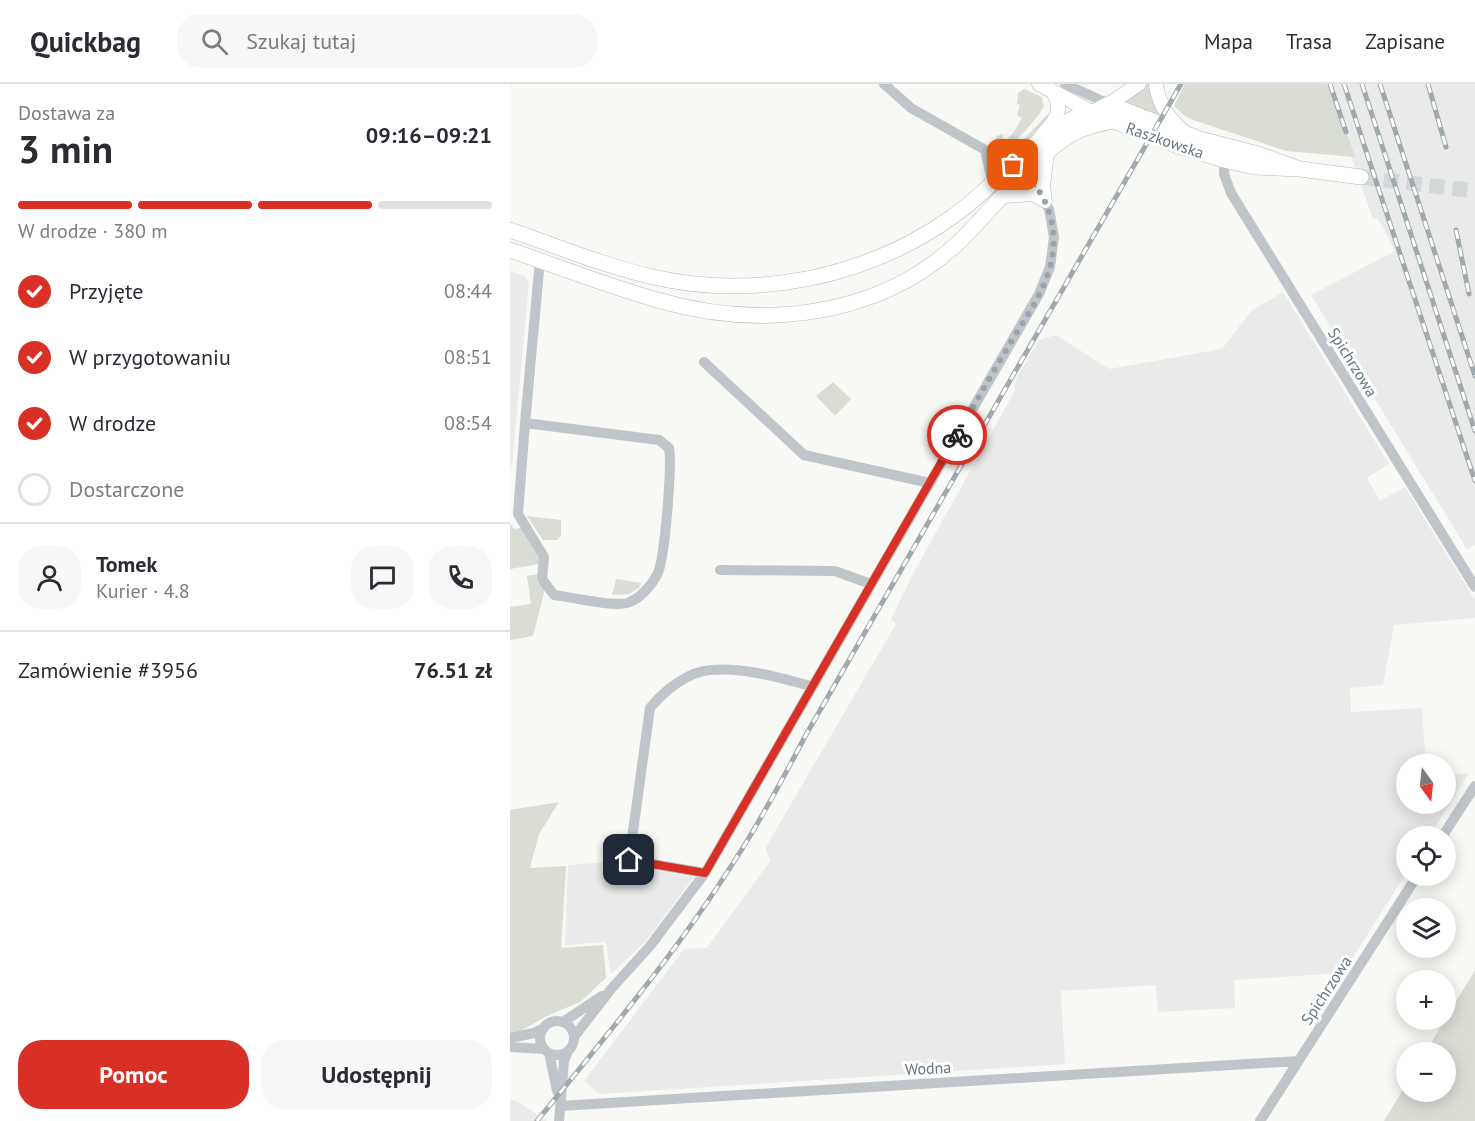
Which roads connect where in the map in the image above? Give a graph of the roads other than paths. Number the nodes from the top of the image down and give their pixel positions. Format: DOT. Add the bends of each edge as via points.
graph roads {
  1 [pos="884,84"];
  2 [pos="1039,84"];
  3 [pos="1139,84"];
  4 [pos="1156,84"];
  5 [pos="1059,88"];
  6 [pos="1109,104"];
  7 [pos="1092,112"];
  8 [pos="1110,121"];
  9 [pos="1080,130"];
  10 [pos="1188,135"];
  11 [pos="1042,147"];
  12 [pos="985,150"];
  13 [pos="1226,153"];
  14 [pos="1019,169"];
  15 [pos="1361,177"];
  16 [pos="993,184"];
  17 [pos="1004,196"];
  18 [pos="1045,201"];
  19 [pos="510,230"];
  20 [pos="510,250"];
  21 [pos="540,260"];
  22 [pos="704,362"];
  23 [pos="525,423"];
  24 [pos="930,483"];
  25 [pos="720,570"];
  26 [pos="871,584"];
  27 [pos="1475,587"];
  28 [pos="811,686"];
  29 [pos="1475,786"];
  30 [pos="1449,826"];
  31 [pos="705,873"];
  32 [pos="1411,886"];
  33 [pos="612,988"];
  34 [pos="563,1022"];
  35 [pos="544,1028"];
  36 [pos="574,1037"];
  37 [pos="510,1038"];
  38 [pos="510,1047"];
  39 [pos="546,1051"];
  40 [pos="568,1051"];
  41 [pos="1298,1061"];
  42 [pos="560,1106"];
  43 [pos="559,1121"];
  44 [pos="1260,1121"];
  1 -- 12 [label="street" via="911,108"];
  2 -- 5 [label="main road, Raszkowska"];
  3 -- 6 [label="main road"];
  4 -- 10 [label="main road" via="1166,112"];
  5 -- 6 [label="street, Raszkowska"];
  5 -- 7 [label="main road, Raszkowska"];
  5 -- 11 [label="main road" via="1058,114"];
  6 -- 7 [label="main road"];
  6 -- 10 [label="main road, Raszkowska"];
  7 -- 8 [label="main road, Raszkowska"];
  7 -- 9 [label="main road"];
  7 -- 11 [label="main road" via="1080,114"];
  8 -- 9 [label="main road"];
  8 -- 13 [label="main road, Raszkowska" via="1178,146"];
  9 -- 11 [label="main road"];
  10 -- 13 [label="main road, Raszkowska"];
  11 -- 14 [label="main road"];
  11 -- 18 [label="main road"];
  12 -- 14 [label="street"];
  12 -- 16 [label="street"];
  13 -- 15 [label="main road, Raszkowska" via="1258,154 1300,169"];
  13 -- 27 [label="street, Spichrzowa" via="1224,174 1231,193"];
  14 -- 16 [label="main road"];
  14 -- 17 [label="main road"];
  14 -- 18 [label="street"];
  16 -- 19 [label="main road" via="935,229 881,257 826,275 762,285 708,285 653,277"];
  17 -- 18 [label="main road" via="1033,194"];
  17 -- 21 [label="main road" via="958,243 916,275 866,299 817,312 755,316 703,310 662,302"];
  18 -- 24 [label="street" via="1054,237 1046,280"];
  20 -- 21 [label="main road"];
  21 -- 23 [label="street"];
  22 -- 24 [label="street" via="804,455"];
  23 -- 23 [label="street" via="659,440 669,448 666,517 658,573 636,598 619,604 554,595 542,579 544,557 519,514"];
  24 -- 26 [label="street"];
  25 -- 26 [label="street" via="835,571"];
  26 -- 28 [label="street"];
  28 -- 31 [label="street"];
  28 -- 31 [label="street" via="755,673 710,670 675,685 650,708 629,860"];
  29 -- 30 [label="street"];
  31 -- 33 [label="street" via="650,946"];
  32 -- 41 [label="street, Spichrzowa"];
  33 -- 34 [label="street"];
  33 -- 36 [label="street"];
  34 -- 35 [label="street" via="553,1022"];
  34 -- 36 [label="street" via="570,1026"];
  35 -- 37 [label="street"];
  35 -- 39 [label="street" via="540,1038"];
  36 -- 40 [label="street"];
  38 -- 39 [label="street"];
  39 -- 40 [label="street" via="559,1055"];
  39 -- 42 [label="street" via="552,1061"];
  40 -- 42 [label="street"];
  41 -- 42 [label="street, Wodna"];
  41 -- 44 [label="street, Spichrzowa"];
  42 -- 43 [label="street"];
}
